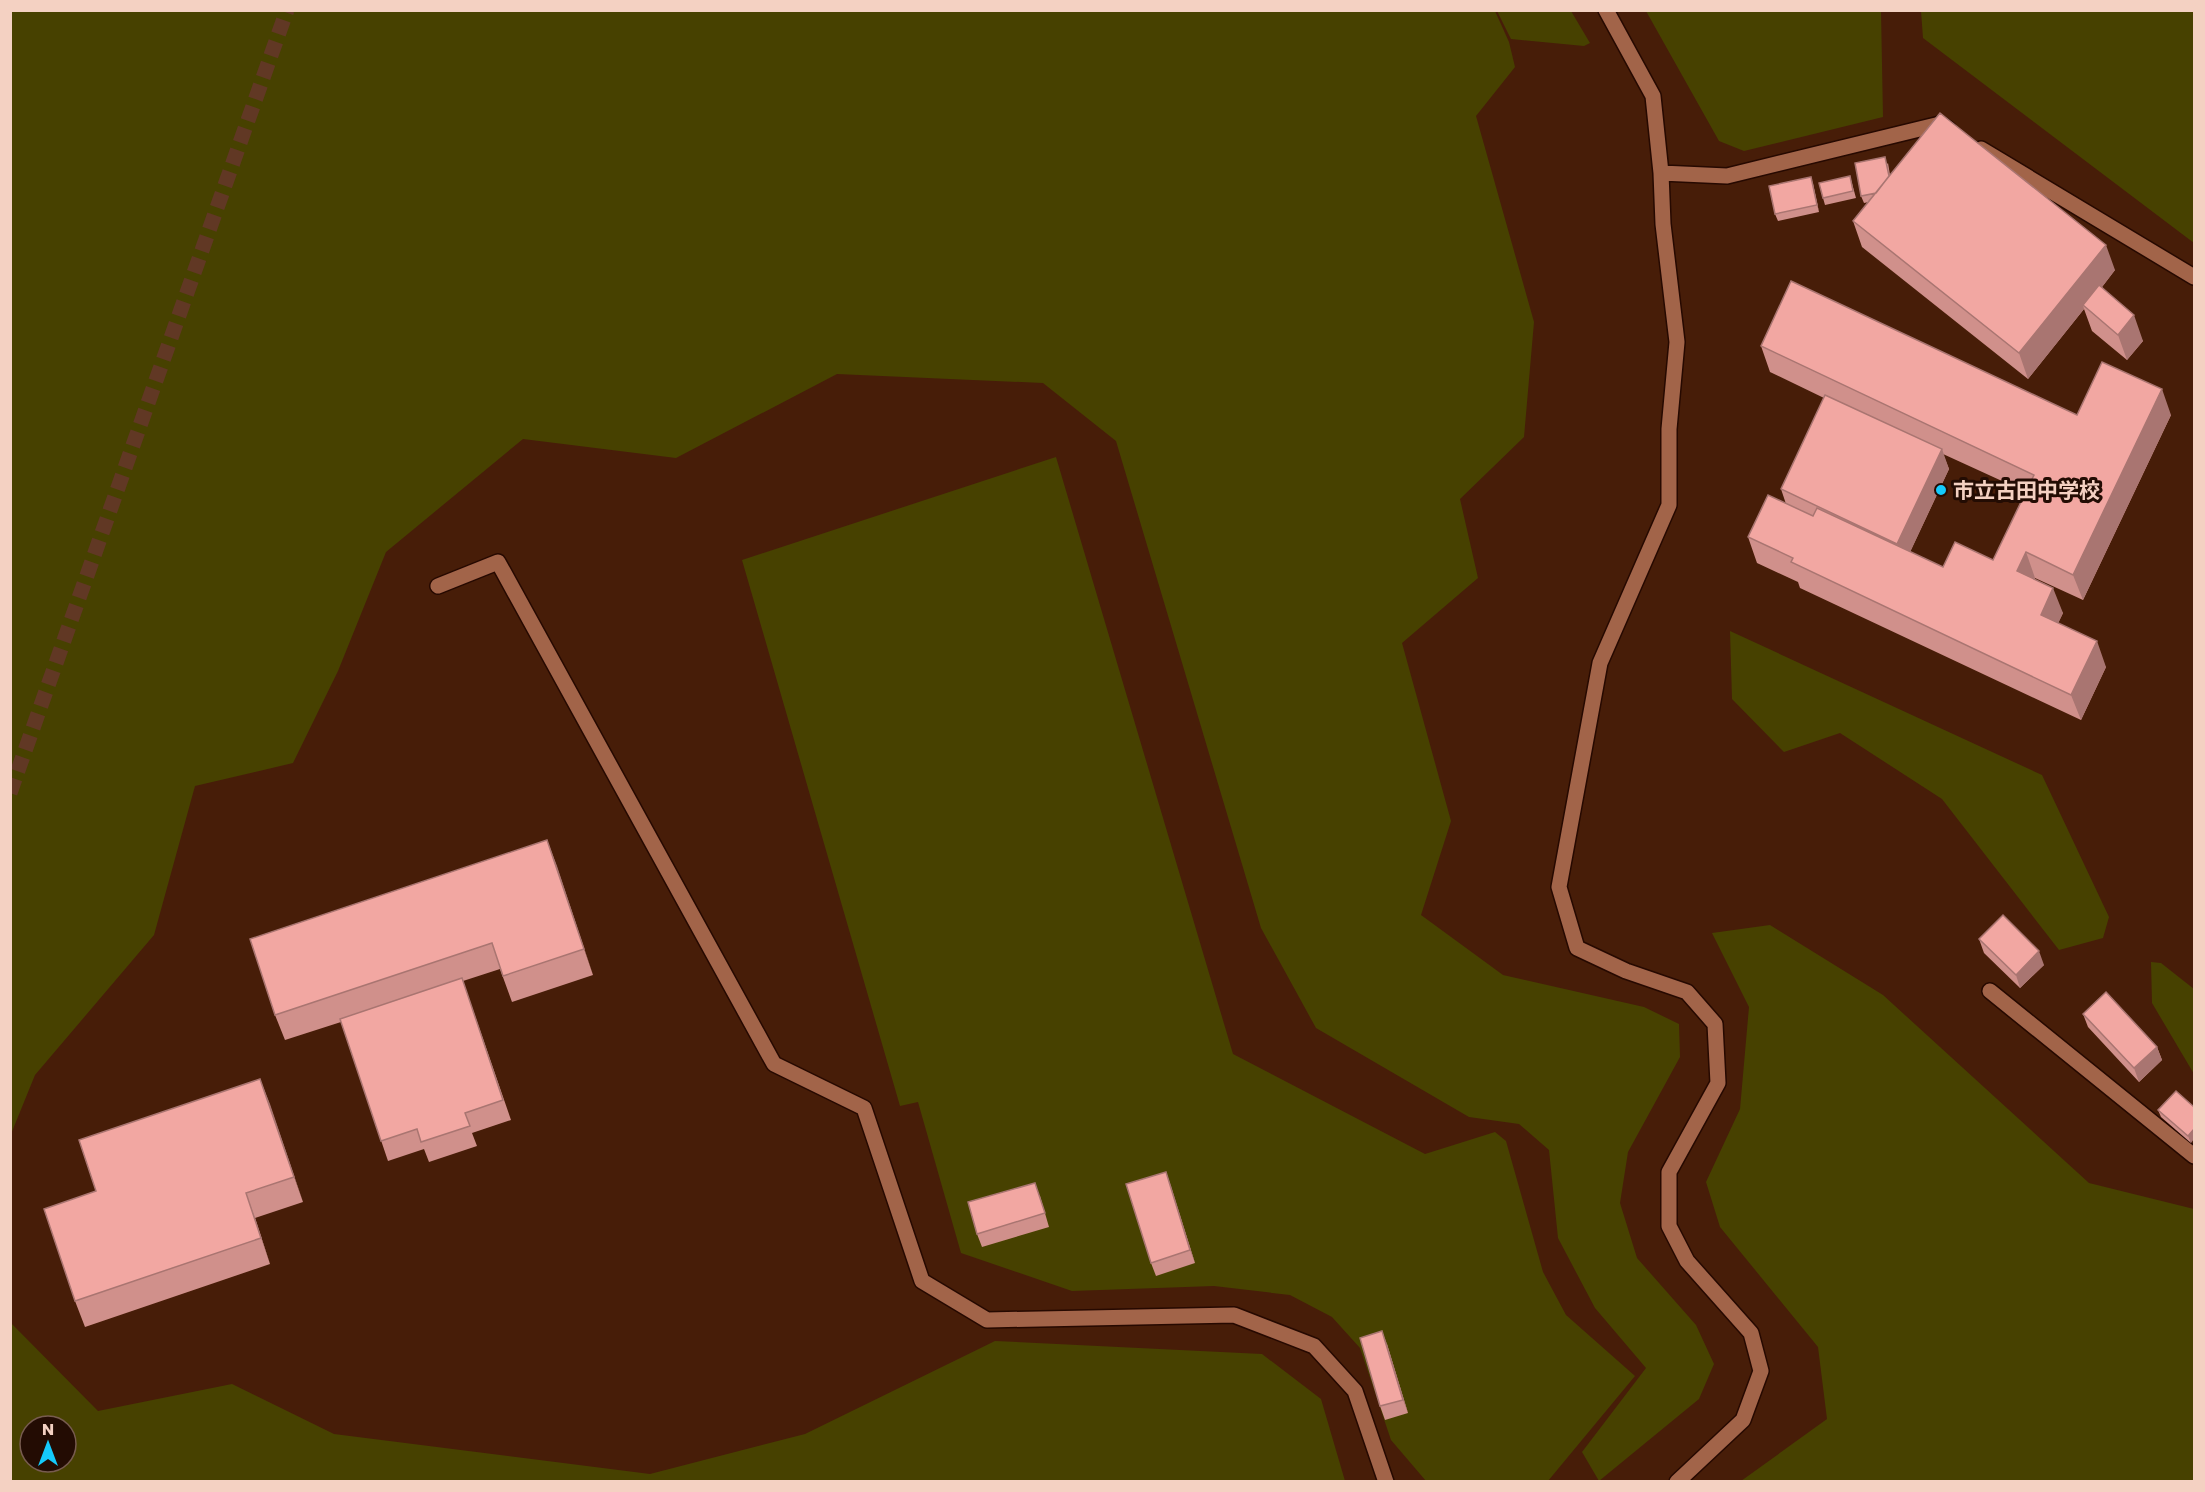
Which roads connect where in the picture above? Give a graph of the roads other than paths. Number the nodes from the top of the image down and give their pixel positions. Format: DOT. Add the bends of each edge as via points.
graph roads {
  1 [pos="1606,10"];
  2 [pos="1661,173"];
  3 [pos="2194,277"];
  4 [pos="438,586"];
  5 [pos="1990,991"];
  6 [pos="2194,1156"];
  7 [pos="1386,1482"];
  8 [pos="1677,1482"];
  1 -- 2 [label="street" via="1653,96"];
  2 -- 3 [label="street" via="1727,176 1940,124"];
  2 -- 8 [label="street" via="1677,342 1670,429 1670,505 1600,663 1559,887 1577,948 1626,971 1687,992 1715,1024 1718,1083 1670,1172 1670,1226 1687,1261 1751,1333 1761,1371 1743,1420"];
  4 -- 7 [label="street" via="498,562 774,1064 864,1108 922,1281 987,1320 1234,1315 1314,1346 1355,1391"];
  5 -- 6 [label="street"];
}
